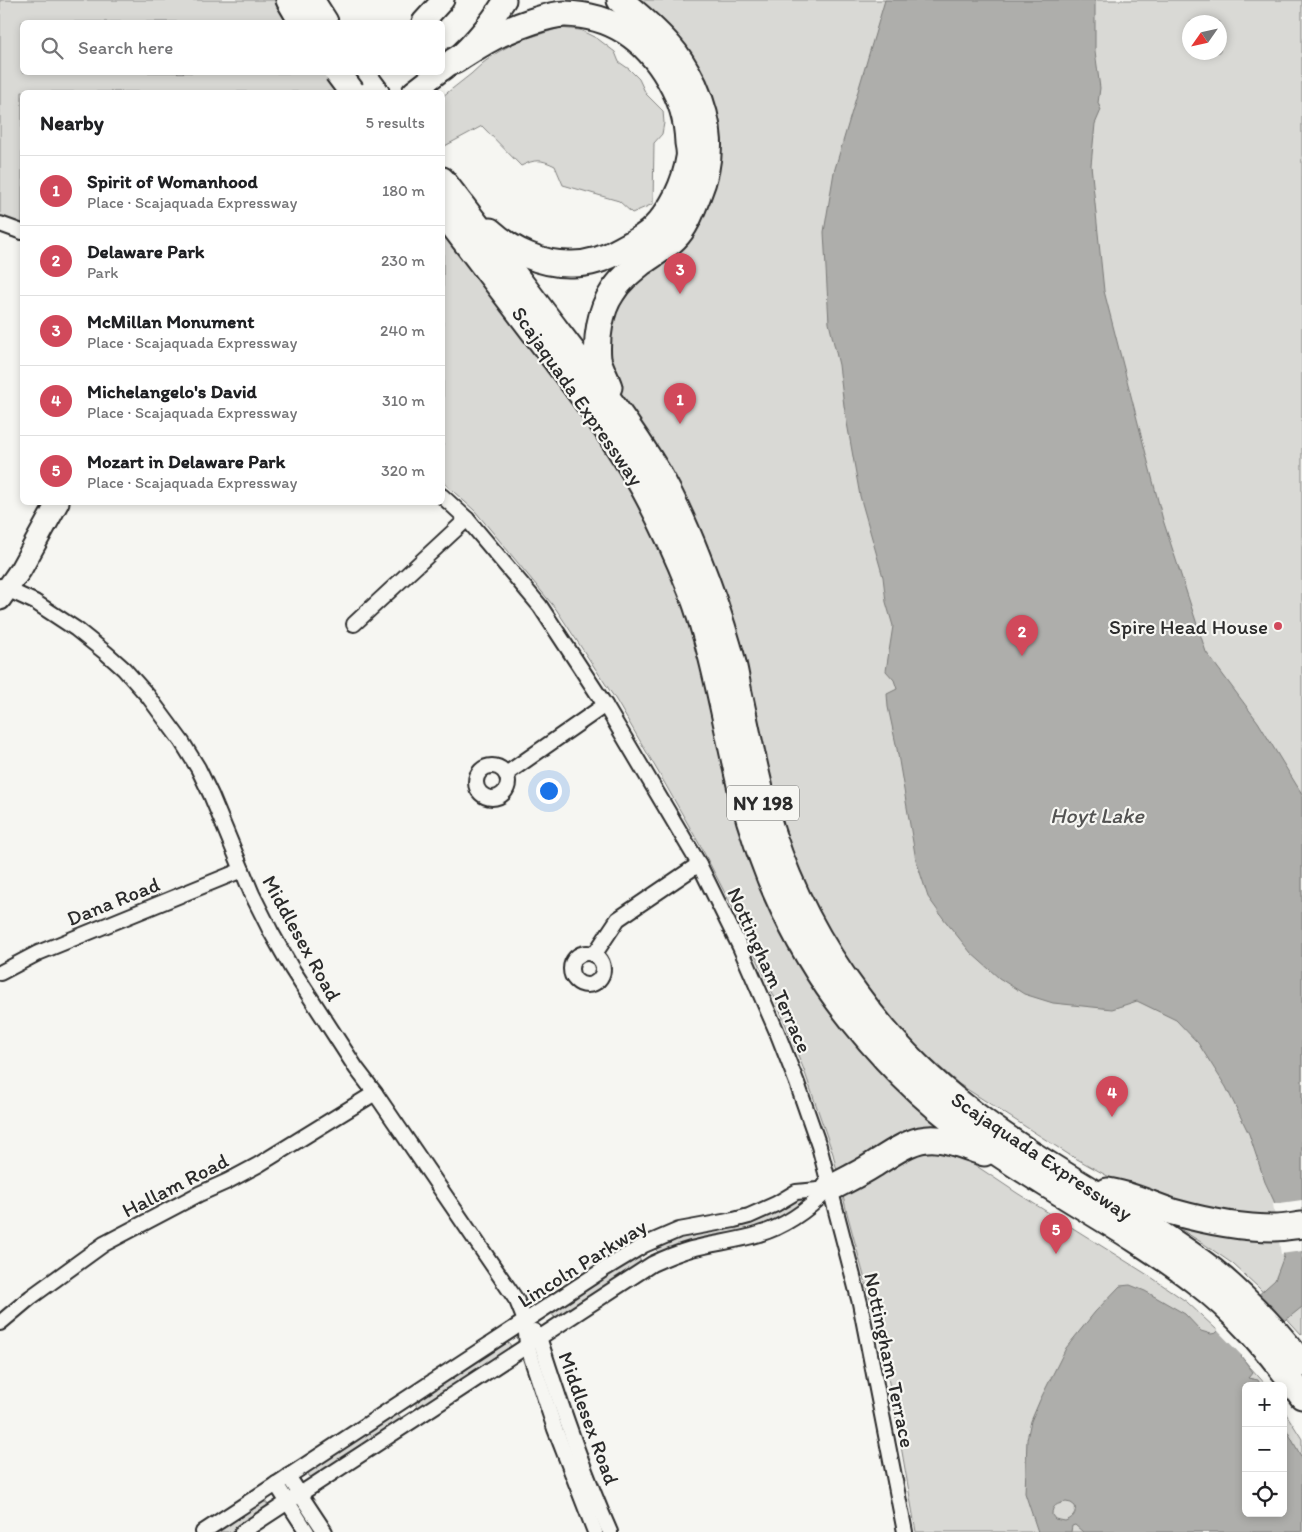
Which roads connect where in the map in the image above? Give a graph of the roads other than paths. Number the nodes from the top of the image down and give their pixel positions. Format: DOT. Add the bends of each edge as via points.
graph roads {
  1 [pos="289,0"];
  2 [pos="311,0"];
  3 [pos="443,0"];
  4 [pos="505,0"];
  5 [pos="620,0"];
  6 [pos="301,20"];
  7 [pos="324,20"];
  8 [pos="425,20"];
  9 [pos="445,68"];
  10 [pos="339,75"];
  11 [pos="357,75"];
  12 [pos="363,75"];
  13 [pos="436,75"];
  14 [pos="337,90"];
  15 [pos="350,90"];
  16 [pos="374,90"];
  17 [pos="416,90"];
  18 [pos="445,188"];
  19 [pos="453,209"];
  20 [pos="0,224"];
  21 [pos="445,230"];
  22 [pos="20,231"];
  23 [pos="469,246"];
  24 [pos="622,419"];
  25 [pos="445,499"];
  26 [pos="56,505"];
  27 [pos="467,519"];
  28 [pos="2,591"];
  29 [pos="354,624"];
  30 [pos="605,705"];
  31 [pos="506,774"];
  32 [pos="699,864"];
  33 [pos="242,870"];
  34 [pos="594,955"];
  35 [pos="0,973"];
  36 [pos="375,1093"];
  37 [pos="1016,1165"];
  38 [pos="829,1189"];
  39 [pos="1088,1189"];
  40 [pos="1302,1225"];
  41 [pos="644,1245"];
  42 [pos="652,1264"];
  43 [pos="1238,1306"];
  44 [pos="525,1321"];
  45 [pos="0,1324"];
  46 [pos="539,1337"];
  47 [pos="527,1345"];
  48 [pos="1280,1351"];
  49 [pos="1302,1364"];
  50 [pos="1302,1396"];
  51 [pos="401,1402"];
  52 [pos="413,1420"];
  53 [pos="288,1476"];
  54 [pos="276,1484"];
  55 [pos="300,1494"];
  56 [pos="288,1502"];
  57 [pos="203,1532"];
  58 [pos="242,1532"];
  59 [pos="307,1532"];
  60 [pos="325,1532"];
  61 [pos="595,1532"];
  62 [pos="610,1532"];
  63 [pos="905,1532"];
  1 -- 6 [label="highway"];
  2 -- 7 [label="highway"];
  3 -- 8 [label="main road"];
  4 -- 9 [label="main road" via="480,33"];
  5 -- 24 [label="highway" via="651,27 685,67 706,118 709,144 702,185 684,226 675,238 623,279 611,294 603,314 597,336 598,360"];
  9 -- 19 [label="highway" via="500,34 536,20 564,14 593,18 620,27 646,46 678,96 687,125 689,157 683,182 670,209 653,230 604,259 573,264 544,262 519,251"];
  10 -- 15 [label="highway, bridge"];
  11 -- 14 [label="main road"];
  12 -- 16 [label="highway"];
  13 -- 17 [label="main road"];
  18 -- 19 [label="highway, Scajaquada Expressway / NY 198"];
  19 -- 23 [label="highway, Scajaquada Expressway / NY 198"];
  19 -- 24 [label="highway, Scajaquada Expressway / NY 198"];
  20 -- 22 [label="street"];
  21 -- 23 [label="highway"];
  23 -- 37 [label="highway, Scajaquada Expressway / NY 198" via="611,435 664,528 700,616 756,840 774,890 811,960 856,1024 897,1070 948,1117"];
  24 -- 39 [label="highway, Scajaquada Expressway / NY 198" via="659,475 702,570 730,652 773,837 799,899 828,953 889,1036 926,1074 985,1122"];
  25 -- 27 [label="street, Nottingham Terrace"];
  26 -- 28 [label="main road" via="21,568"];
  27 -- 29 [label="street"];
  27 -- 30 [label="street, Nottingham Terrace" via="540,606"];
  28 -- 33 [label="street, Middlesex Road" via="35,602 76,629 118,664 148,696 198,768"];
  30 -- 31 [label="street"];
  30 -- 32 [label="street, Nottingham Terrace"];
  32 -- 34 [label="street" via="618,920"];
  32 -- 38 [label="street, Nottingham Terrace" via="777,1032 812,1127"];
  33 -- 35 [label="street, Dana Road" via="38,953"];
  33 -- 36 [label="street, Middlesex Road" via="292,969"];
  36 -- 44 [label="street, Middlesex Road" via="515,1297"];
  36 -- 45 [label="street, Hallam Road" via="258,1165 104,1244 32,1296"];
  37 -- 38 [label="highway" via="960,1144 937,1139 920,1140 909,1143"];
  37 -- 43 [label="highway, Scajaquada Expressway / NY 198"];
  38 -- 41 [label="street, Lincoln Parkway" via="796,1192 749,1216 679,1230"];
  38 -- 42 [label="street, Lincoln Parkway" via="809,1208 774,1229 692,1249"];
  38 -- 63 [label="street, Nottingham Terrace" via="860,1303"];
  39 -- 40 [label="highway" via="1122,1193 1192,1217 1238,1225 1276,1228"];
  39 -- 43 [label="highway, Scajaquada Expressway / NY 198" via="1213,1271"];
  41 -- 42 [label="street"];
  41 -- 44 [label="street, Lincoln Parkway"];
  42 -- 46 [label="street, Lincoln Parkway"];
  43 -- 48 [label="highway, Scajaquada Expressway / NY 198"];
  44 -- 46 [label="street, Middlesex Road"];
  44 -- 47 [label="street, Middlesex Road"];
  44 -- 51 [label="street, Lincoln Parkway"];
  46 -- 47 [label="street, Lincoln Parkway"];
  46 -- 62 [label="street, Middlesex Road"];
  47 -- 52 [label="street, Lincoln Parkway"];
  47 -- 61 [label="street, Middlesex Road" via="554,1429"];
  48 -- 49 [label="highway, Scajaquada Expressway / NY 198"];
  48 -- 50 [label="highway, Scajaquada Expressway / NY 198"];
  51 -- 52 [label="street"];
  51 -- 53 [label="street, Lincoln Parkway"];
  52 -- 55 [label="street, Lincoln Parkway"];
  53 -- 54 [label="street, Lincoln Parkway"];
  53 -- 55 [label="street"];
  54 -- 56 [label="street"];
  54 -- 57 [label="street, Lincoln Parkway"];
  55 -- 56 [label="street, Lincoln Parkway"];
  55 -- 60 [label="street"];
  56 -- 58 [label="street, Lincoln Parkway"];
  56 -- 59 [label="street"];
}
